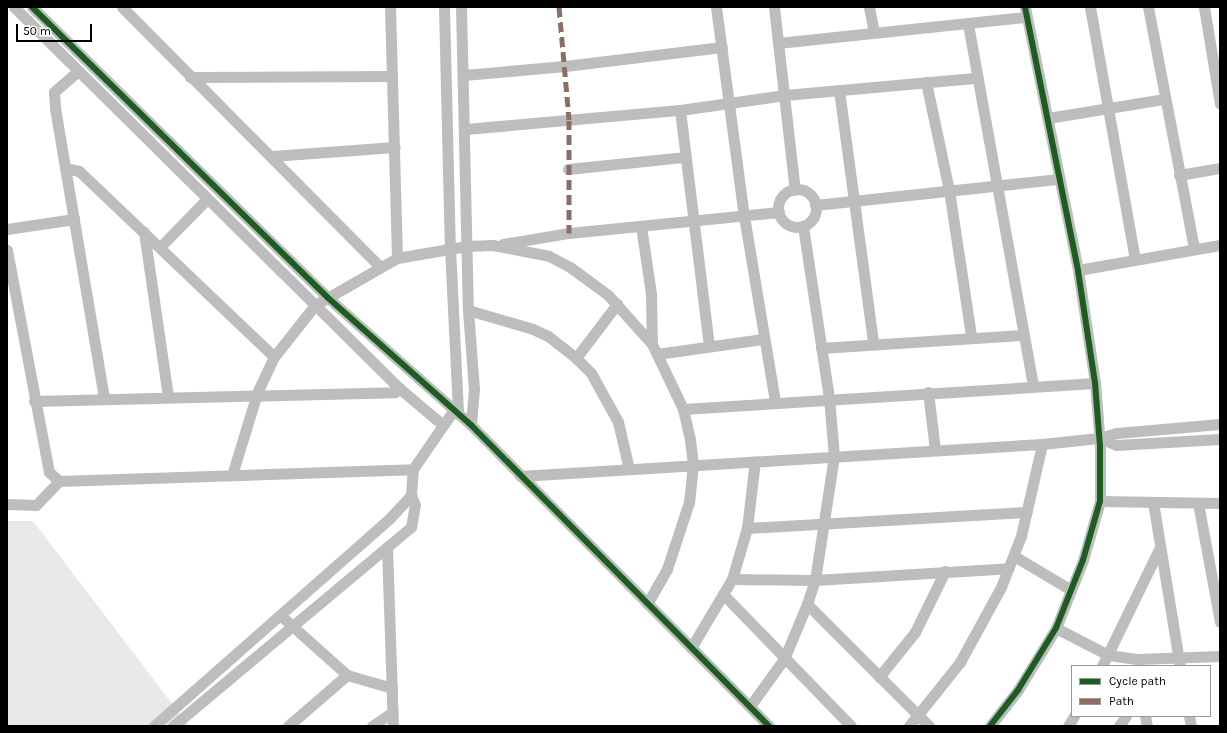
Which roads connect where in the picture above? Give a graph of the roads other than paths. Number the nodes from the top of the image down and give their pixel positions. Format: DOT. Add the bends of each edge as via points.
graph roads {
  1 [pos="14,7"];
  2 [pos="32,7"];
  3 [pos="122,7"];
  4 [pos="390,7"];
  5 [pos="444,7"];
  6 [pos="461,7"];
  7 [pos="716,7"];
  8 [pos="774,7"];
  9 [pos="869,7"];
  10 [pos="1090,7"];
  11 [pos="1148,7"];
  12 [pos="1204,7"];
  13 [pos="1026,12"];
  14 [pos="968,24"];
  15 [pos="874,32"];
  16 [pos="778,43"];
  17 [pos="722,47"];
  18 [pos="78,71"];
  19 [pos="95,71"];
  20 [pos="464,74"];
  21 [pos="390,76"];
  22 [pos="190,77"];
  23 [pos="977,78"];
  24 [pos="86,79"];
  25 [pos="926,82"];
  26 [pos="839,90"];
  27 [pos="785,95"];
  28 [pos="1164,99"];
  29 [pos="730,103"];
  30 [pos="1220,104"];
  31 [pos="1107,108"];
  32 [pos="680,110"];
  33 [pos="1048,118"];
  34 [pos="466,129"];
  35 [pos="394,147"];
  36 [pos="272,156"];
  37 [pos="685,157"];
  38 [pos="65,168"];
  39 [pos="568,168"];
  40 [pos="1220,168"];
  41 [pos="1179,175"];
  42 [pos="1060,180"];
  43 [pos="997,185"];
  44 [pos="795,190"];
  45 [pos="949,190"];
  46 [pos="207,199"];
  47 [pos="853,200"];
  48 [pos="815,205"];
  49 [pos="778,212"];
  50 [pos="744,216"];
  51 [pos="74,219"];
  52 [pos="693,221"];
  53 [pos="641,226"];
  54 [pos="803,226"];
  55 [pos="7,228"];
  56 [pos="144,232"];
  57 [pos="493,245"];
  58 [pos="1220,245"];
  59 [pos="466,246"];
  60 [pos="160,247"];
  61 [pos="450,248"];
  62 [pos="1194,249"];
  63 [pos="7,250"];
  64 [pos="396,258"];
  65 [pos="1135,259"];
  66 [pos="379,266"];
  67 [pos="1078,270"];
  68 [pos="327,297"];
  69 [pos="616,304"];
  70 [pos="315,305"];
  71 [pos="468,310"];
  72 [pos="1023,335"];
  73 [pos="971,336"];
  74 [pos="763,339"];
  75 [pos="873,343"];
  76 [pos="709,345"];
  77 [pos="821,348"];
  78 [pos="654,349"];
  79 [pos="274,357"];
  80 [pos="576,358"];
  81 [pos="1095,383"];
  82 [pos="1033,385"];
  83 [pos="399,388"];
  84 [pos="928,392"];
  85 [pos="256,393"];
  86 [pos="168,396"];
  87 [pos="104,398"];
  88 [pos="829,398"];
  89 [pos="34,401"];
  90 [pos="775,402"];
  91 [pos="683,409"];
  92 [pos="455,412"];
  93 [pos="471,424"];
  94 [pos="1220,424"];
  95 [pos="443,425"];
  96 [pos="1099,438"];
  97 [pos="1220,439"];
  98 [pos="1042,444"];
  99 [pos="935,450"];
  100 [pos="834,456"];
  101 [pos="755,460"];
  102 [pos="693,465"];
  103 [pos="413,469"];
  104 [pos="629,469"];
  105 [pos="232,475"];
  106 [pos="520,476"];
  107 [pos="58,480"];
  108 [pos="411,495"];
  109 [pos="1100,501"];
  110 [pos="1153,502"];
  111 [pos="1198,503"];
  112 [pos="1220,503"];
  113 [pos="7,504"];
  114 [pos="1027,512"];
  115 [pos="825,521"];
  116 [pos="747,528"];
  117 [pos="1160,547"];
  118 [pos="387,548"];
  119 [pos="1014,556"];
  120 [pos="1009,568"];
  121 [pos="945,571"];
  122 [pos="732,579"];
  123 [pos="815,580"];
  124 [pos="1071,590"];
  125 [pos="723,594"];
  126 [pos="647,604"];
  127 [pos="807,604"];
  128 [pos="280,615"];
  129 [pos="1220,622"];
  130 [pos="292,627"];
  131 [pos="1056,628"];
  132 [pos="692,648"];
  133 [pos="1108,655"];
  134 [pos="1220,656"];
  135 [pos="784,659"];
  136 [pos="1180,662"];
  137 [pos="1137,663"];
  138 [pos="1103,665"];
  139 [pos="347,675"];
  140 [pos="879,677"];
  141 [pos="392,688"];
  142 [pos="750,706"];
  143 [pos="393,712"];
  144 [pos="918,716"];
  145 [pos="1073,717"];
  146 [pos="1125,717"];
  147 [pos="154,726"];
  148 [pos="173,726"];
  149 [pos="288,726"];
  150 [pos="372,726"];
  151 [pos="393,726"];
  152 [pos="769,726"];
  153 [pos="851,726"];
  154 [pos="909,726"];
  155 [pos="929,726"];
  156 [pos="990,726"];
  157 [pos="1068,726"];
  158 [pos="1119,726"];
  1 -- 18 [label="street"];
  2 -- 19 [label="street"];
  3 -- 22 [label="street"];
  4 -- 21 [label="street"];
  5 -- 61 [label="street"];
  6 -- 20 [label="street"];
  7 -- 17 [label="street"];
  8 -- 16 [label="street"];
  9 -- 15 [label="street"];
  10 -- 31 [label="street"];
  11 -- 28 [label="street"];
  12 -- 30 [label="street"];
  13 -- 14 [label="street"];
  13 -- 33 [label="street"];
  14 -- 15 [label="street"];
  14 -- 23 [label="street"];
  15 -- 16 [label="street"];
  16 -- 27 [label="street"];
  17 -- 20 [label="street" via="565,66"];
  17 -- 29 [label="street"];
  18 -- 24 [label="street"];
  18 -- 38 [label="street" via="54,92"];
  19 -- 24 [label="street"];
  19 -- 68 [label="street"];
  20 -- 34 [label="street"];
  21 -- 22 [label="street"];
  21 -- 35 [label="street"];
  22 -- 36 [label="street"];
  23 -- 25 [label="street"];
  23 -- 43 [label="street"];
  24 -- 46 [label="street"];
  25 -- 26 [label="street"];
  25 -- 45 [label="street"];
  26 -- 27 [label="street"];
  26 -- 47 [label="street"];
  27 -- 29 [label="street"];
  27 -- 44 [label="street"];
  28 -- 31 [label="street"];
  28 -- 41 [label="street"];
  29 -- 32 [label="street"];
  29 -- 50 [label="street"];
  31 -- 33 [label="street"];
  31 -- 65 [label="street"];
  32 -- 34 [label="street"];
  32 -- 37 [label="street"];
  33 -- 42 [label="street"];
  34 -- 59 [label="street"];
  35 -- 36 [label="street"];
  35 -- 64 [label="street"];
  36 -- 66 [label="street"];
  37 -- 39 [label="street"];
  37 -- 52 [label="street"];
  38 -- 51 [label="street"];
  38 -- 56 [label="street" via="79,171"];
  40 -- 41 [label="street"];
  41 -- 62 [label="street"];
  42 -- 43 [label="street"];
  42 -- 67 [label="street"];
  43 -- 45 [label="street"];
  43 -- 72 [label="street"];
  44 -- 48 [label="street" via="806,192"];
  44 -- 49 [label="street" via="782,197"];
  45 -- 47 [label="street"];
  45 -- 73 [label="street"];
  46 -- 60 [label="street"];
  46 -- 70 [label="street"];
  47 -- 48 [label="street"];
  47 -- 75 [label="street"];
  48 -- 54 [label="street" via="814,215"];
  49 -- 50 [label="street"];
  49 -- 54 [label="street" via="788,225"];
  50 -- 52 [label="street"];
  50 -- 74 [label="street"];
  51 -- 55 [label="street"];
  51 -- 87 [label="street"];
  52 -- 53 [label="street"];
  52 -- 76 [label="street"];
  53 -- 57 [label="street"];
  53 -- 78 [label="street" via="651,294"];
  54 -- 77 [label="street"];
  56 -- 60 [label="street"];
  56 -- 86 [label="street"];
  57 -- 59 [label="street"];
  57 -- 69 [label="street" via="549,256 570,267"];
  58 -- 62 [label="street"];
  59 -- 61 [label="street"];
  59 -- 71 [label="street"];
  60 -- 79 [label="street"];
  61 -- 64 [label="street"];
  61 -- 92 [label="street"];
  62 -- 65 [label="street"];
  63 -- 89 [label="street"];
  64 -- 66 [label="street"];
  65 -- 67 [label="street"];
  66 -- 68 [label="street"];
  67 -- 81 [label="street"];
  68 -- 70 [label="street"];
  68 -- 92 [label="street"];
  69 -- 78 [label="street"];
  69 -- 80 [label="street"];
  70 -- 79 [label="street"];
  70 -- 83 [label="street"];
  71 -- 80 [label="street" via="533,329 548,336"];
  71 -- 93 [label="street" via="474,389"];
  72 -- 73 [label="street"];
  72 -- 82 [label="street"];
  73 -- 75 [label="street"];
  74 -- 76 [label="street"];
  74 -- 90 [label="street"];
  75 -- 77 [label="street"];
  76 -- 78 [label="street"];
  77 -- 88 [label="street"];
  78 -- 91 [label="street"];
  79 -- 85 [label="street"];
  80 -- 104 [label="street" via="591,373 618,422"];
  81 -- 82 [label="street"];
  81 -- 96 [label="street"];
  82 -- 84 [label="street"];
  83 -- 85 [label="street" via="395,392"];
  83 -- 95 [label="street"];
  84 -- 88 [label="street"];
  84 -- 99 [label="street"];
  85 -- 86 [label="street"];
  85 -- 105 [label="street"];
  86 -- 87 [label="street"];
  87 -- 89 [label="street"];
  88 -- 90 [label="street"];
  88 -- 100 [label="street"];
  89 -- 107 [label="street" via="49,472"];
  90 -- 91 [label="street"];
  91 -- 102 [label="street"];
  92 -- 93 [label="street"];
  92 -- 95 [label="street"];
  93 -- 106 [label="street"];
  94 -- 96 [label="street" via="1117,433"];
  95 -- 103 [label="street"];
  96 -- 97 [label="street" via="1116,445"];
  96 -- 98 [label="street"];
  96 -- 109 [label="street"];
  98 -- 99 [label="street"];
  98 -- 114 [label="street"];
  99 -- 100 [label="street"];
  100 -- 101 [label="street"];
  100 -- 115 [label="street"];
  101 -- 102 [label="street"];
  101 -- 116 [label="street"];
  102 -- 104 [label="street"];
  102 -- 126 [label="street" via="690,502 682,528 667,569"];
  103 -- 105 [label="street"];
  103 -- 108 [label="street"];
  104 -- 106 [label="street"];
  105 -- 107 [label="street"];
  106 -- 126 [label="street"];
  107 -- 113 [label="street" via="46,497 36,505"];
  108 -- 118 [label="street" via="415,505 412,527"];
  108 -- 128 [label="street" via="389,519"];
  109 -- 110 [label="street"];
  109 -- 124 [label="street"];
  110 -- 111 [label="street"];
  110 -- 117 [label="street"];
  111 -- 112 [label="street"];
  111 -- 129 [label="street"];
  114 -- 115 [label="street"];
  114 -- 119 [label="street"];
  115 -- 116 [label="street"];
  115 -- 123 [label="street"];
  116 -- 122 [label="street"];
  117 -- 133 [label="street"];
  117 -- 136 [label="street"];
  118 -- 130 [label="street"];
  118 -- 141 [label="street"];
  119 -- 120 [label="street"];
  119 -- 124 [label="street"];
  120 -- 121 [label="street"];
  120 -- 144 [label="street" via="991,608 960,662"];
  121 -- 123 [label="street"];
  121 -- 140 [label="street" via="915,632"];
  122 -- 123 [label="street"];
  122 -- 125 [label="street"];
  123 -- 127 [label="street"];
  124 -- 131 [label="street"];
  125 -- 132 [label="street"];
  125 -- 135 [label="street"];
  126 -- 132 [label="street"];
  127 -- 135 [label="street"];
  127 -- 140 [label="street"];
  128 -- 130 [label="street"];
  128 -- 147 [label="street"];
  130 -- 139 [label="street"];
  130 -- 148 [label="street"];
  131 -- 133 [label="street"];
  131 -- 156 [label="street" via="1018,690"];
  132 -- 142 [label="street"];
  133 -- 137 [label="street"];
  133 -- 138 [label="street"];
  134 -- 136 [label="street"];
  135 -- 142 [label="street"];
  135 -- 153 [label="street"];
  136 -- 137 [label="street"];
  139 -- 141 [label="street"];
  139 -- 149 [label="street"];
  140 -- 144 [label="street"];
  141 -- 143 [label="street"];
  142 -- 152 [label="street"];
  143 -- 150 [label="street"];
  143 -- 151 [label="street"];
  144 -- 154 [label="street"];
  144 -- 155 [label="street"];
  145 -- 157 [label="street"];
  146 -- 158 [label="street"];
}
